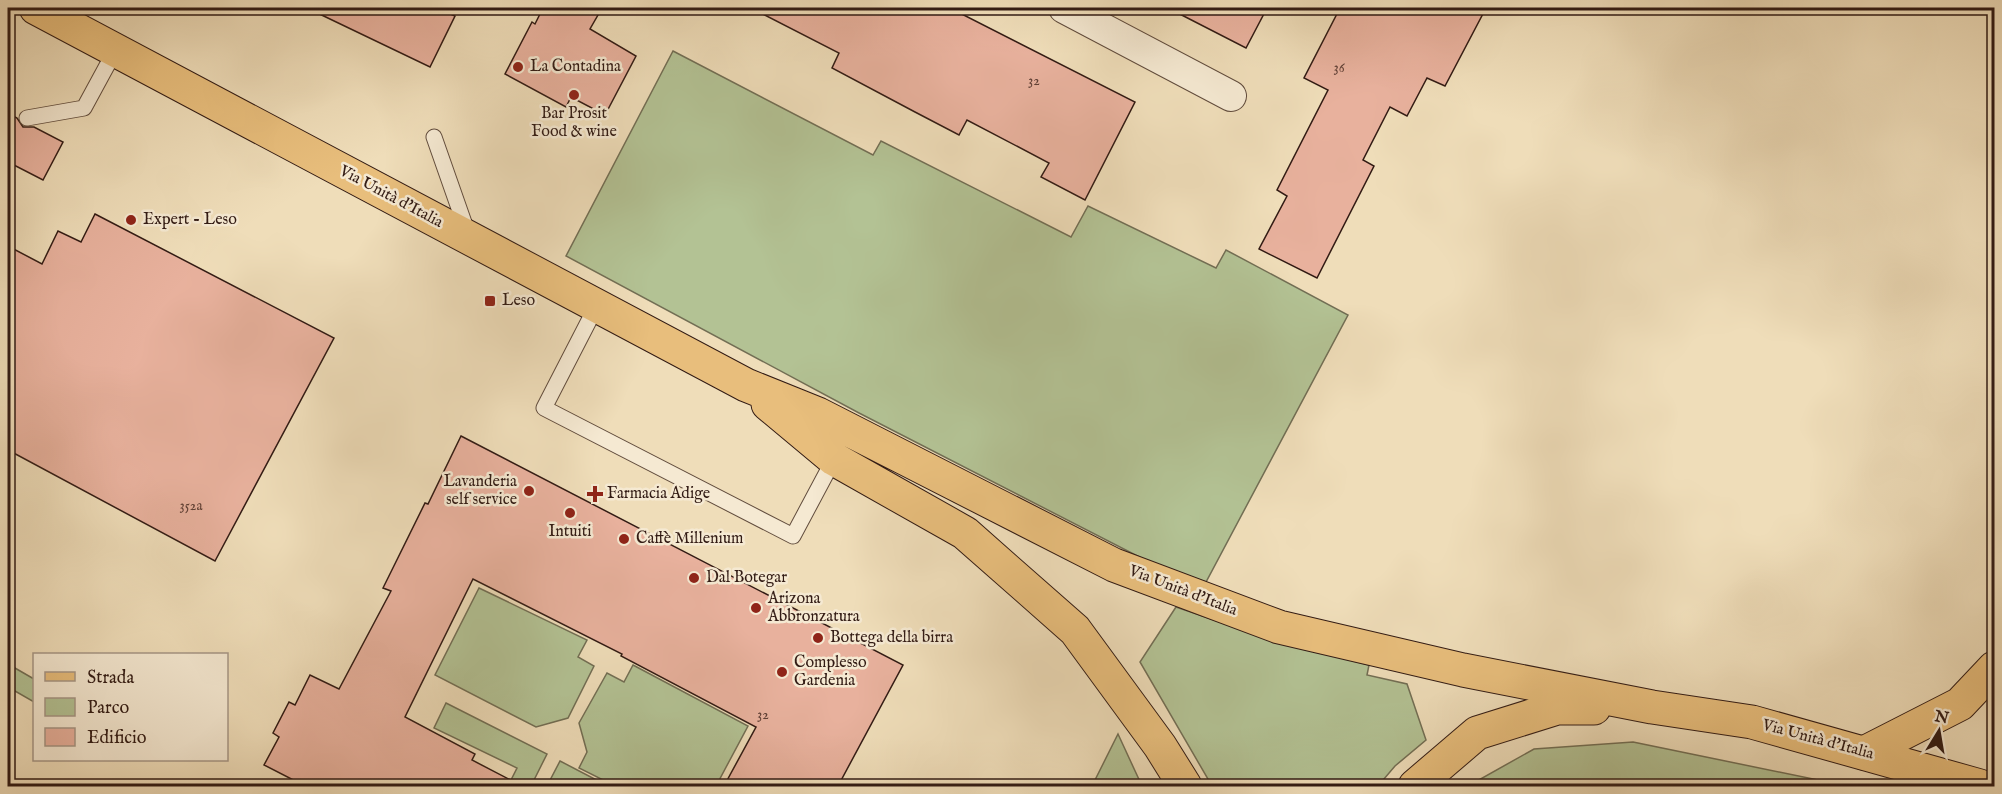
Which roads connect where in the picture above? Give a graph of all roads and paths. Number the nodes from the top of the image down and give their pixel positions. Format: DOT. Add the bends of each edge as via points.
graph roads {
  1 [pos="1064,8"];
  2 [pos="49,11"];
  3 [pos="116,49"];
  4 [pos="1232,96"];
  5 [pos="27,118"];
  6 [pos="434,137"];
  7 [pos="469,237"];
  8 [pos="596,307"];
  9 [pos="746,385"];
  10 [pos="834,459"];
  11 [pos="1995,668"];
  12 [pos="1652,707"];
  13 [pos="1864,753"];
  14 [pos="1185,786"];
  15 [pos="1415,786"];
  16 [pos="1980,786"];
  1 -- 4 [label="street"];
  2 -- 3 [label="main road, Via Unità d'Italia"];
  3 -- 5 [label="lane" via="84,108"];
  3 -- 7 [label="main road, Via Unità d'Italia"];
  6 -- 7 [label="lane"];
  7 -- 8 [label="main road, Via Unità d'Italia"];
  8 -- 9 [label="main road, Via Unità d'Italia"];
  8 -- 10 [label="lane" via="544,408 793,536"];
  9 -- 10 [label="main road, Via Unità d'Italia"];
  9 -- 12 [label="main road, Via Unità d'Italia" via="818,414 1114,565 1279,627 1463,670"];
  10 -- 14 [label="main road, Via Unità d'Italia" via="965,533 1075,630"];
  11 -- 13 [label="main road" via="1960,704"];
  12 -- 13 [label="main road, Via Unità d'Italia" via="1752,722"];
  12 -- 15 [label="main road, Via Unità d'Italia" via="1557,708 1477,733"];
  13 -- 16 [label="main road, Via Unità d'Italia"];
}
